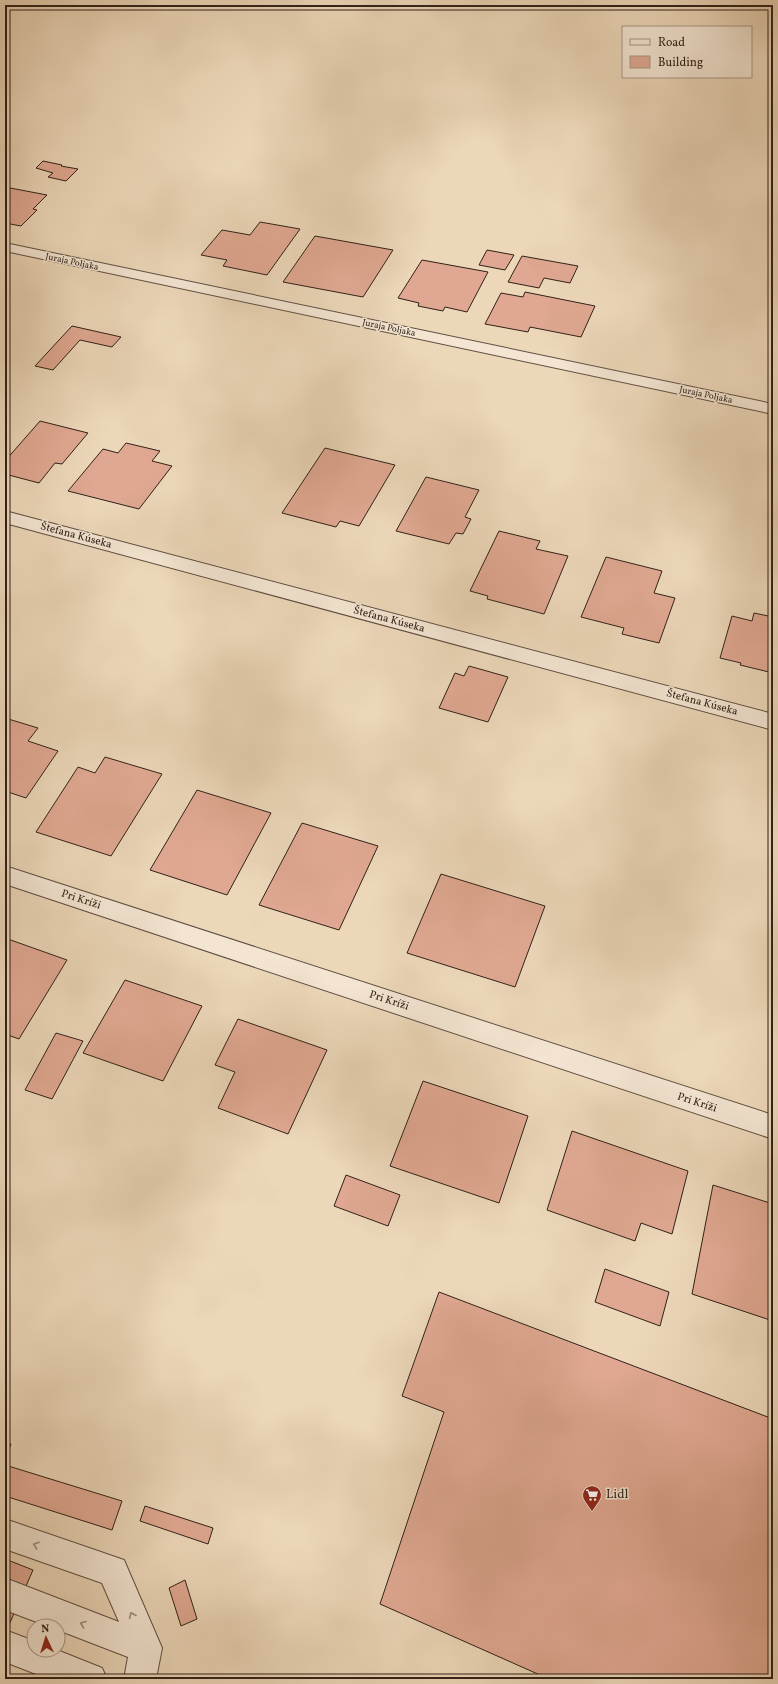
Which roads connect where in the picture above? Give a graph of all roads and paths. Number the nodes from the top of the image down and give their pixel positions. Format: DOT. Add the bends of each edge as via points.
graph roads {
  1 [pos="5,247"];
  2 [pos="773,409"];
  3 [pos="5,517"];
  4 [pos="773,722"];
  5 [pos="5,876"];
  6 [pos="773,1128"];
  7 [pos="5,1534"];
  8 [pos="5,1594"];
  9 [pos="5,1646"];
  10 [pos="146,1648"];
  11 [pos="91,1679"];
  12 [pos="140,1679"];
  1 -- 2 [label="street, Juraja Poljaka"];
  3 -- 4 [label="street, Štefana Kúseka"];
  5 -- 6 [label="street, Pri Kríži"];
  10 -- 7 [label="street, one-way" via="113,1571"];
  10 -- 8 [label="street, one-way"];
  9 -- 11 [label="street"];
  10 -- 12 [label="street"];
}
